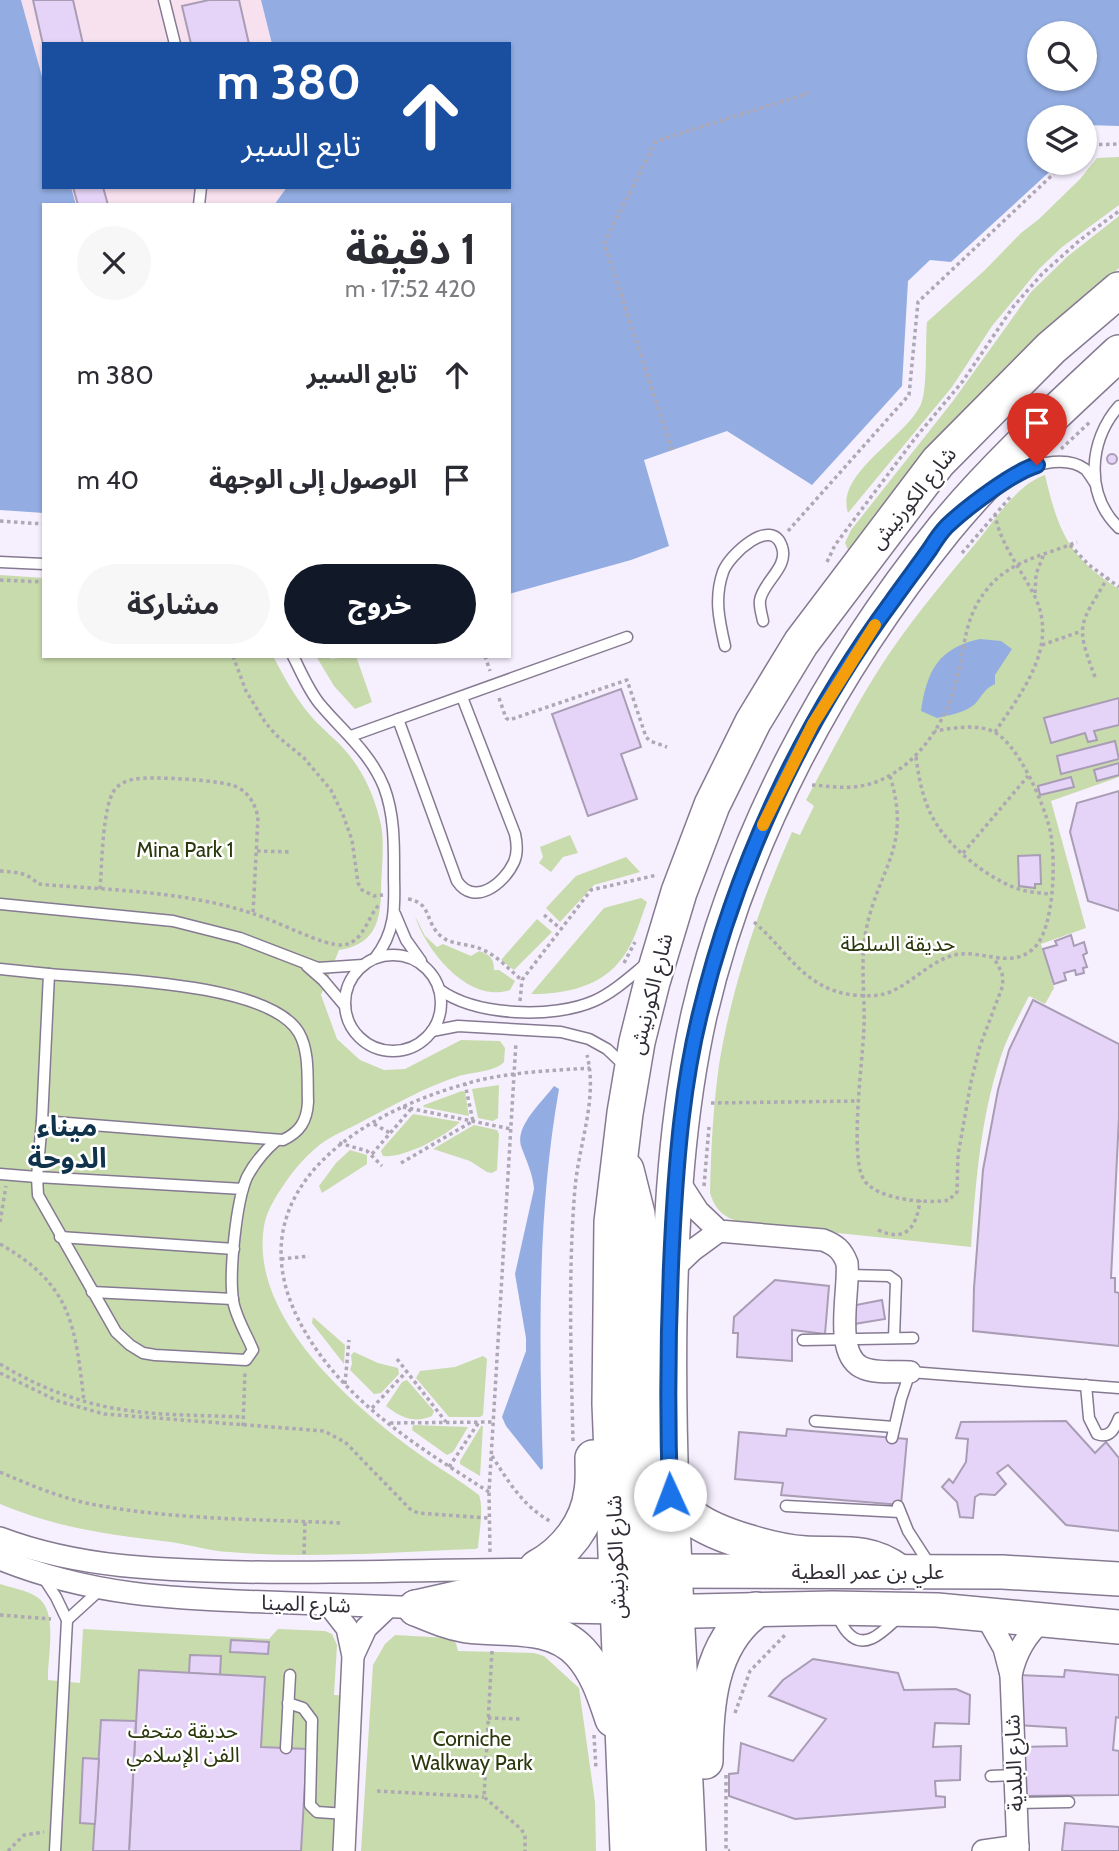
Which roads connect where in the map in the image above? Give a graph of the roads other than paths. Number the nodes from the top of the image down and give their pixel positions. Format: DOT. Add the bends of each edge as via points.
graph roads {
  1 [pos="164,0"];
  2 [pos="174,42"];
  3 [pos="1119,290"];
  4 [pos="1119,353"];
  5 [pos="1119,406"];
  6 [pos="1095,483"];
  7 [pos="946,527"];
  8 [pos="1119,528"];
  9 [pos="0,562"];
  10 [pos="42,564"];
  11 [pos="764,621"];
  12 [pos="627,637"];
  13 [pos="725,646"];
  14 [pos="294,658"];
  15 [pos="462,697"];
  16 [pos="398,719"];
  17 [pos="351,736"];
  18 [pos="0,904"];
  19 [pos="395,913"];
  20 [pos="660,952"];
  21 [pos="375,958"];
  22 [pos="305,964"];
  23 [pos="423,964"];
  24 [pos="363,965"];
  25 [pos="0,969"];
  26 [pos="49,974"];
  27 [pos="440,990"];
  28 [pos="345,1006"];
  29 [pos="432,1031"];
  30 [pos="631,1072"];
  31 [pos="42,1121"];
  32 [pos="277,1140"];
  33 [pos="620,1154"];
  34 [pos="4,1174"];
  35 [pos="676,1175"];
  36 [pos="37,1177"];
  37 [pos="243,1189"];
  38 [pos="719,1231"];
  39 [pos="60,1237"];
  40 [pos="234,1249"];
  41 [pos="670,1272"];
  42 [pos="849,1275"];
  43 [pos="92,1292"];
  44 [pos="233,1299"];
  45 [pos="845,1338"];
  46 [pos="894,1338"];
  47 [pos="913,1338"];
  48 [pos="803,1340"];
  49 [pos="910,1372"];
  50 [pos="1086,1385"];
  51 [pos="1119,1388"];
  52 [pos="610,1404"];
  53 [pos="1119,1418"];
  54 [pos="816,1421"];
  55 [pos="670,1495"];
  56 [pos="786,1506"];
  57 [pos="0,1538"];
  58 [pos="0,1559"];
  59 [pos="537,1568"];
  60 [pos="897,1571"];
  61 [pos="933,1571"];
  62 [pos="352,1573"];
  63 [pos="41,1574"];
  64 [pos="1119,1579"];
  65 [pos="102,1589"];
  66 [pos="643,1590"];
  67 [pos="329,1605"];
  68 [pos="351,1605"];
  69 [pos="402,1607"];
  70 [pos="1119,1607"];
  71 [pos="756,1610"];
  72 [pos="923,1610"];
  73 [pos="986,1616"];
  74 [pos="1044,1619"];
  75 [pos="67,1620"];
  76 [pos="1119,1627"];
  77 [pos="354,1656"];
  78 [pos="290,1675"];
  79 [pos="1011,1675"];
  80 [pos="288,1703"];
  81 [pos="286,1748"];
  82 [pos="624,1750"];
  83 [pos="1014,1775"];
  84 [pos="991,1776"];
  85 [pos="1069,1802"];
  86 [pos="1015,1803"];
  87 [pos="345,1814"];
  88 [pos="684,1841"];
  89 [pos="1018,1849"];
  90 [pos="55,1851"];
  91 [pos="344,1851"];
  92 [pos="628,1851"];
  93 [pos="983,1851"];
  1 -- 2 [label="lane"];
  3 -- 20 [label="highway, شارع الكورنيش" via="1051,348 938,462 801,643 753,722 712,805"];
  4 -- 7 [label="highway, شارع الكورنيش"];
  5 -- 6 [label="lane" via="1098,438"];
  6 -- 7 [label="lane" via="1076,465 1043,465 1016,473"];
  6 -- 8 [label="lane" via="1102,504"];
  7 -- 35 [label="highway, شارع الكورنيش" via="881,616 813,724 755,845 720,940 699,1016"];
  9 -- 10 [label="lane"];
  11 -- 13 [label="lane" via="760,600 783,559 779,541 770,536 759,537 739,550 723,571 717,601"];
  12 -- 15 [label="lane"];
  14 -- 17 [label="lane" via="320,704"];
  15 -- 16 [label="lane"];
  15 -- 16 [label="lane" via="517,843 509,871 486,892 466,891 457,881"];
  16 -- 17 [label="lane"];
  17 -- 19 [label="lane" via="375,768 391,809"];
  18 -- 22 [label="lane" via="173,921 240,938"];
  19 -- 21 [label="lane"];
  19 -- 23 [label="lane"];
  20 -- 27 [label="lane" via="593,1001 556,1011 472,1006"];
  20 -- 30 [label="highway, شارع الكورنيش"];
  21 -- 23 [label="lane" via="407,956"];
  21 -- 24 [label="lane"];
  22 -- 24 [label="lane" via="331,969"];
  22 -- 28 [label="lane"];
  23 -- 27 [label="lane"];
  24 -- 28 [label="lane" via="349,983"];
  25 -- 26 [label="lane"];
  26 -- 31 [label="lane"];
  26 -- 32 [label="lane" via="209,990 285,1018 304,1045 308,1112 299,1129"];
  27 -- 29 [label="lane" via="442,1004"];
  28 -- 29 [label="lane" via="354,1030 386,1051 412,1048"];
  29 -- 30 [label="lane" via="458,1027 561,1032 607,1049"];
  30 -- 33 [label="highway, شارع الكورنيش"];
  31 -- 32 [label="lane"];
  31 -- 36 [label="lane"];
  32 -- 37 [label="lane" via="260,1155"];
  33 -- 52 [label="highway, شارع الكورنيش" via="610,1266"];
  33 -- 66 [label="highway" via="637,1214 641,1256"];
  34 -- 36 [label="lane"];
  35 -- 38 [label="street" via="698,1212"];
  35 -- 41 [label="highway, شارع الكورنيش"];
  36 -- 37 [label="lane"];
  36 -- 39 [label="lane" via="38,1195"];
  37 -- 40 [label="lane"];
  38 -- 41 [label="street"];
  38 -- 42 [label="street" via="823,1240 842,1252"];
  39 -- 40 [label="lane"];
  39 -- 43 [label="lane"];
  40 -- 44 [label="lane"];
  41 -- 55 [label="highway, شارع الكورنيش"];
  42 -- 45 [label="street"];
  42 -- 46 [label="lane" via="889,1276 896,1281"];
  43 -- 44 [label="lane"];
  43 -- 44 [label="lane" via="116,1332 143,1353 246,1360 253,1350"];
  45 -- 46 [label="lane"];
  45 -- 48 [label="lane"];
  45 -- 49 [label="street" via="852,1360 862,1368"];
  46 -- 47 [label="lane"];
  49 -- 50 [label="lane"];
  49 -- 54 [label="lane" via="893,1433"];
  50 -- 51 [label="lane"];
  50 -- 53 [label="lane" via="1089,1418 1097,1434 1106,1436"];
  52 -- 59 [label="highway" via="596,1441 593,1489 584,1517 566,1547"];
  52 -- 66 [label="highway, شارع الكورنيش"];
  55 -- 60 [label="highway" via="702,1523 757,1544 790,1552 869,1556"];
  55 -- 66 [label="highway, شارع الكورنيش"];
  56 -- 61 [label="lane" via="899,1509"];
  57 -- 62 [label="street, شارع المينا" via="67,1558 119,1566"];
  58 -- 63 [label="street, شارع المينا"];
  59 -- 62 [label="street, شارع المينا"];
  59 -- 66 [label="street, شارع المينا"];
  60 -- 61 [label="main road, علي بن عمر العطية"];
  60 -- 66 [label="main road, علي بن عمر العطية"];
  61 -- 64 [label="main road, علي بن عمر العطية"];
  62 -- 68 [label="street"];
  63 -- 65 [label="street, شارع المينا"];
  63 -- 75 [label="lane"];
  65 -- 67 [label="street, شارع المينا" via="165,1598"];
  65 -- 75 [label="lane"];
  66 -- 69 [label="highway" via="478,1594"];
  66 -- 71 [label="main road, علي بن عمر العطية"];
  66 -- 82 [label="highway, شارع الكورنيش"];
  66 -- 88 [label="highway, شارع الكورنيش"];
  67 -- 68 [label="street, شارع المينا"];
  67 -- 77 [label="street" via="347,1628"];
  68 -- 69 [label="street, شارع المينا"];
  69 -- 77 [label="street" via="366,1628"];
  69 -- 82 [label="highway" via="450,1621 538,1630 571,1643 595,1673"];
  70 -- 72 [label="main road" via="990,1597"];
  71 -- 72 [label="main road, علي بن عمر العطية"];
  71 -- 88 [label="highway" via="732,1632 712,1682 702,1785"];
  72 -- 73 [label="main road, علي بن عمر العطية"];
  73 -- 74 [label="main road, علي بن عمر العطية"];
  73 -- 79 [label="street, شارع البلدية" via="1004,1648"];
  74 -- 76 [label="main road, علي بن عمر العطية"];
  74 -- 79 [label="street, شارع البلدية" via="1026,1638"];
  75 -- 90 [label="lane"];
  77 -- 87 [label="street"];
  78 -- 80 [label="lane"];
  79 -- 83 [label="street, شارع البلدية"];
  80 -- 81 [label="lane"];
  80 -- 87 [label="lane" via="303,1708 312,1720 310,1805 317,1812"];
  82 -- 92 [label="highway, شارع الكورنيش"];
  83 -- 84 [label="lane"];
  83 -- 86 [label="street, شارع البلدية"];
  85 -- 86 [label="lane"];
  86 -- 89 [label="street, شارع البلدية"];
  87 -- 91 [label="street"];
  89 -- 93 [label="street"];
}
